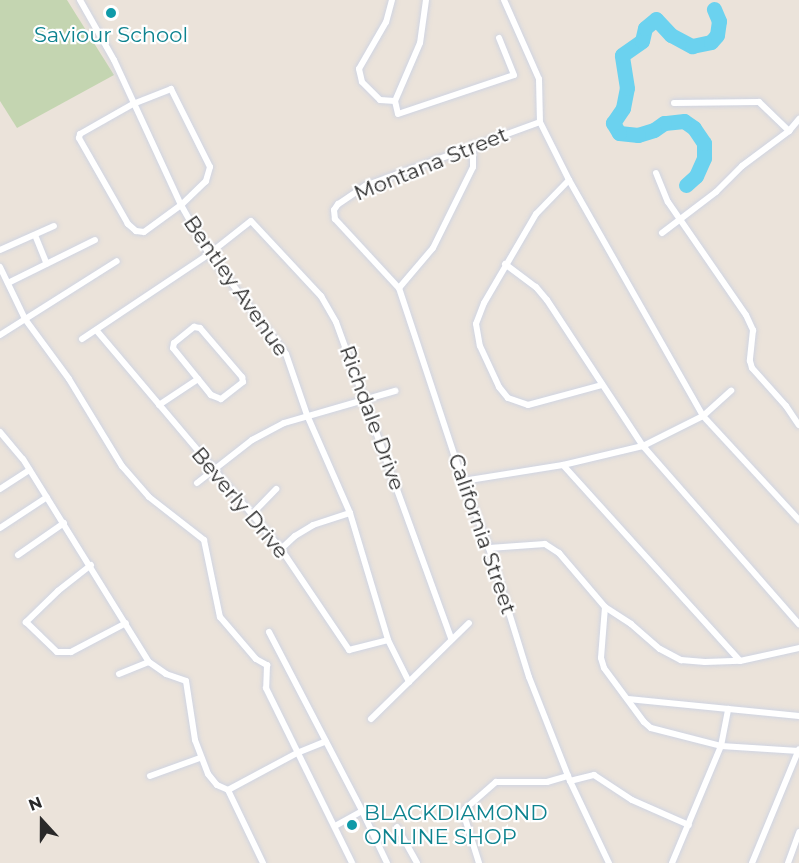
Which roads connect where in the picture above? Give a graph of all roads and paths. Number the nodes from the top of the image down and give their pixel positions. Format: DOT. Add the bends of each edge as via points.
graph roads {
  1 [pos="80,0"];
  2 [pos="392,0"];
  3 [pos="426,0"];
  4 [pos="504,0"];
  5 [pos="499,38"];
  6 [pos="395,101"];
  7 [pos="674,103"];
  8 [pos="134,105"];
  9 [pos="799,119"];
  10 [pos="540,122"];
  11 [pos="789,131"];
  12 [pos="473,145"];
  13 [pos="656,173"];
  14 [pos="569,180"];
  15 [pos="181,205"];
  16 [pos="335,219"];
  17 [pos="681,220"];
  18 [pos="54,226"];
  19 [pos="662,233"];
  20 [pos="34,235"];
  21 [pos="95,240"];
  22 [pos="0,250"];
  23 [pos="209,254"];
  24 [pos="117,261"];
  25 [pos="47,264"];
  26 [pos="505,264"];
  27 [pos="0,268"];
  28 [pos="8,284"];
  29 [pos="399,288"];
  30 [pos="25,319"];
  31 [pos="97,331"];
  32 [pos="0,335"];
  33 [pos="82,339"];
  34 [pos="198,379"];
  35 [pos="602,385"];
  36 [pos="395,391"];
  37 [pos="731,391"];
  38 [pos="366,401"];
  39 [pos="159,405"];
  40 [pos="307,415"];
  41 [pos="703,416"];
  42 [pos="799,425"];
  43 [pos="0,432"];
  44 [pos="643,446"];
  45 [pos="563,465"];
  46 [pos="29,470"];
  47 [pos="213,471"];
  48 [pos="463,481"];
  49 [pos="197,483"];
  50 [pos="0,489"];
  51 [pos="276,489"];
  52 [pos="46,497"];
  53 [pos="351,513"];
  54 [pos="252,514"];
  55 [pos="799,520"];
  56 [pos="64,524"];
  57 [pos="0,528"];
  58 [pos="489,548"];
  59 [pos="281,549"];
  60 [pos="18,555"];
  61 [pos="91,565"];
  62 [pos="605,607"];
  63 [pos="126,623"];
  64 [pos="469,624"];
  65 [pos="799,624"];
  66 [pos="269,632"];
  67 [pos="452,639"];
  68 [pos="388,640"];
  69 [pos="799,648"];
  70 [pos="740,661"];
  71 [pos="149,662"];
  72 [pos="119,674"];
  73 [pos="409,682"];
  74 [pos="628,699"];
  75 [pos="729,709"];
  76 [pos="799,716"];
  77 [pos="371,719"];
  78 [pos="326,741"];
  79 [pos="721,746"];
  80 [pos="799,750"];
  81 [pos="297,753"];
  82 [pos="200,758"];
  83 [pos="150,776"];
  84 [pos="569,778"];
  85 [pos="228,790"];
  86 [pos="362,811"];
  87 [pos="689,825"];
  88 [pos="335,826"];
  89 [pos="397,827"];
  90 [pos="799,832"];
  91 [pos="263,863"];
  92 [pos="352,863"];
  93 [pos="387,863"];
  94 [pos="417,863"];
  95 [pos="479,863"];
  96 [pos="609,863"];
  97 [pos="672,863"];
  98 [pos="752,863"];
  99 [pos="788,863"];
  1 -- 8 [label="street, Bentley Avenue"];
  2 -- 6 [label="street" via="386,22 359,69 362,82 380,100"];
  3 -- 6 [label="street" via="420,43"];
  4 -- 10 [label="street" via="539,79"];
  5 -- 6 [label="street" via="514,75 398,114"];
  7 -- 11 [label="street" via="759,102"];
  8 -- 15 [label="street, Bentley Avenue"];
  8 -- 15 [label="street" via="171,89 210,167 207,181"];
  8 -- 15 [label="street" via="84,130 79,138 128,224 136,231 144,232"];
  9 -- 11 [label="street"];
  10 -- 12 [label="street, Montana Street"];
  10 -- 14 [label="street"];
  11 -- 17 [label="street"];
  12 -- 16 [label="street, Montana Street" via="365,186 338,204"];
  12 -- 29 [label="street" via="473,166 433,248"];
  13 -- 17 [label="street" via="664,195"];
  14 -- 26 [label="street" via="536,214"];
  14 -- 41 [label="street"];
  15 -- 23 [label="street, Bentley Avenue"];
  16 -- 29 [label="street, California Street"];
  17 -- 19 [label="street"];
  17 -- 42 [label="street" via="746,315 753,330 752,368"];
  18 -- 20 [label="street"];
  20 -- 22 [label="street"];
  20 -- 25 [label="street"];
  21 -- 25 [label="street"];
  23 -- 31 [label="street"];
  23 -- 38 [label="street, Richdale Drive" via="251,221 321,296 336,322"];
  23 -- 40 [label="street, Bentley Avenue" via="286,354"];
  24 -- 30 [label="street"];
  25 -- 28 [label="street"];
  26 -- 35 [label="street" via="547,300"];
  26 -- 35 [label="street" via="476,324 480,346 499,387 508,398 528,405"];
  27 -- 28 [label="street"];
  28 -- 30 [label="street"];
  29 -- 48 [label="street, California Street"];
  30 -- 32 [label="street"];
  30 -- 81 [label="street" via="69,379 122,466 149,497 204,540 220,617 255,659 267,665 266,688"];
  31 -- 33 [label="street"];
  31 -- 39 [label="street, Beverly Drive"];
  34 -- 34 [label="street" via="173,345 197,327 243,379 221,399 211,395"];
  34 -- 39 [label="street"];
  35 -- 44 [label="street"];
  36 -- 38 [label="street"];
  37 -- 41 [label="street"];
  38 -- 40 [label="street"];
  38 -- 67 [label="street, Richdale Drive"];
  39 -- 47 [label="street, Beverly Drive"];
  40 -- 47 [label="street" via="252,440"];
  40 -- 53 [label="street, Bentley Avenue"];
  41 -- 44 [label="street"];
  41 -- 55 [label="street"];
  43 -- 46 [label="street"];
  44 -- 45 [label="street"];
  44 -- 65 [label="street"];
  45 -- 48 [label="street"];
  45 -- 70 [label="street"];
  46 -- 50 [label="street"];
  46 -- 52 [label="street"];
  47 -- 49 [label="street"];
  47 -- 54 [label="street, Beverly Drive"];
  48 -- 58 [label="street, California Street"];
  51 -- 54 [label="street"];
  52 -- 56 [label="street"];
  52 -- 57 [label="street"];
  53 -- 59 [label="street" via="313,525"];
  53 -- 68 [label="street, Bentley Avenue"];
  54 -- 59 [label="street, Beverly Drive"];
  56 -- 60 [label="street"];
  56 -- 61 [label="street"];
  58 -- 62 [label="street" via="545,544 559,553"];
  58 -- 84 [label="street, California Street" via="529,677"];
  59 -- 68 [label="street, Beverly Drive" via="349,650"];
  61 -- 63 [label="street"];
  61 -- 63 [label="street" via="26,622 57,652 71,652"];
  62 -- 70 [label="street" via="681,660"];
  62 -- 74 [label="street" via="601,658"];
  63 -- 71 [label="street"];
  64 -- 67 [label="street"];
  66 -- 78 [label="street"];
  67 -- 73 [label="street"];
  68 -- 73 [label="street, Bentley Avenue"];
  69 -- 70 [label="street"];
  71 -- 72 [label="street"];
  71 -- 82 [label="street" via="156,669 186,681 190,722"];
  73 -- 77 [label="street"];
  74 -- 75 [label="street"];
  74 -- 79 [label="street" via="651,728"];
  75 -- 76 [label="street"];
  75 -- 79 [label="street"];
  78 -- 81 [label="street"];
  78 -- 86 [label="street"];
  79 -- 80 [label="street"];
  79 -- 87 [label="street"];
  80 -- 98 [label="street"];
  81 -- 85 [label="street"];
  81 -- 88 [label="street"];
  82 -- 83 [label="street"];
  82 -- 85 [label="street" via="217,785"];
  84 -- 87 [label="street" via="594,775 632,800"];
  84 -- 95 [label="street" via="496,782 465,809"];
  84 -- 96 [label="street, California Street"];
  85 -- 91 [label="street"];
  86 -- 88 [label="street"];
  86 -- 93 [label="street"];
  87 -- 97 [label="street"];
  88 -- 92 [label="street"];
  89 -- 94 [label="street"];
  90 -- 99 [label="street"];
}
